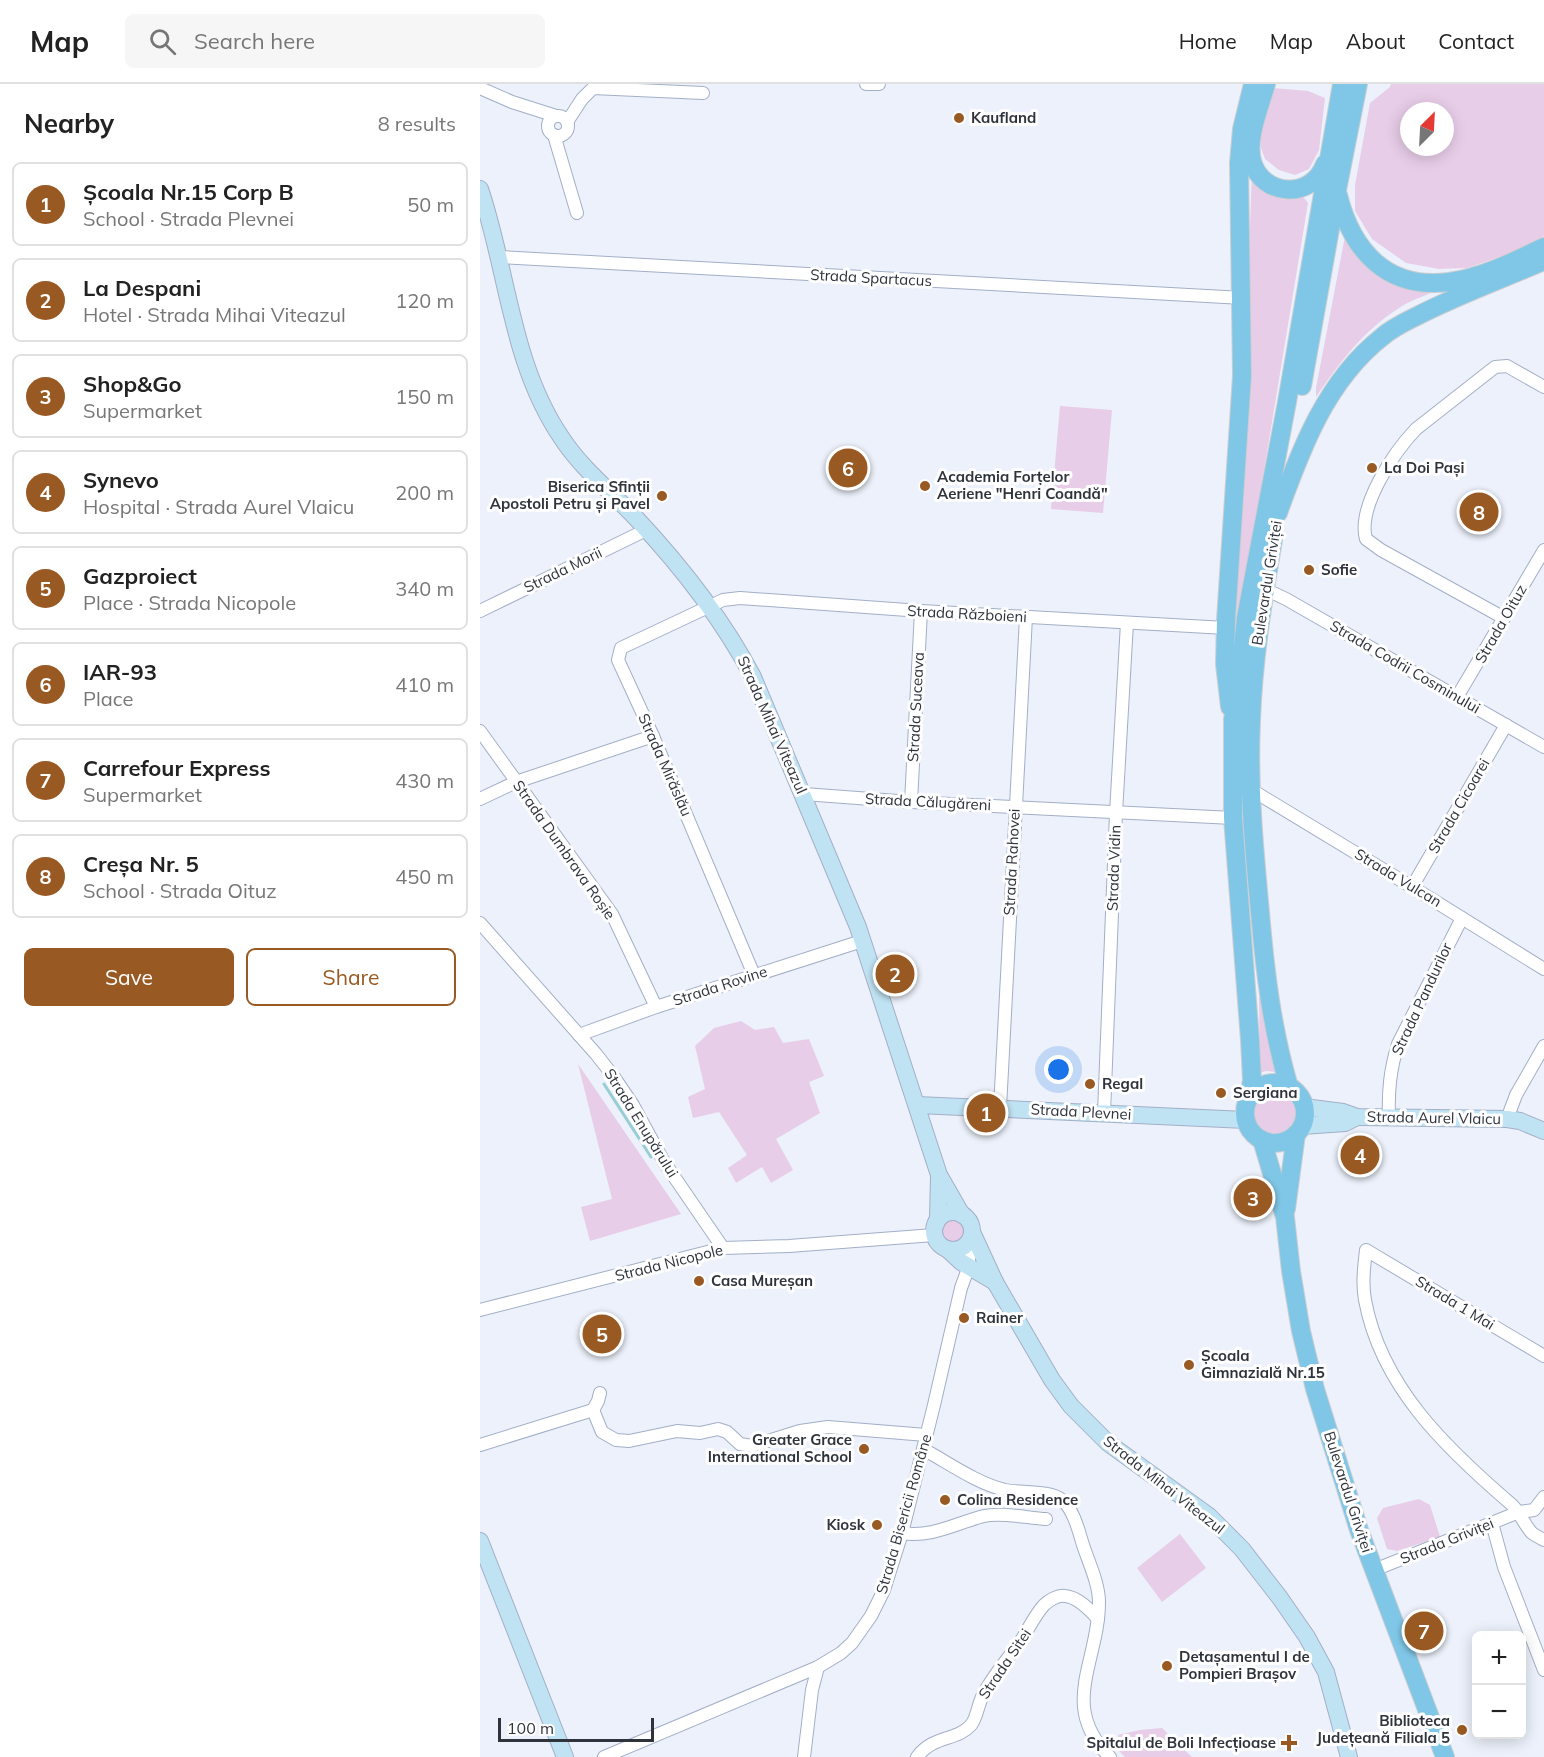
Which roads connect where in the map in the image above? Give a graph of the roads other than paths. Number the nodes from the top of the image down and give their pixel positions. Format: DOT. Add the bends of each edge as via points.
graph roads {
  1 [pos="867,84"];
  2 [pos="879,84"];
  3 [pos="1253,84"];
  4 [pos="1266,84"];
  5 [pos="1349,86"];
  6 [pos="480,88"];
  7 [pos="703,93"];
  8 [pos="562,119"];
  9 [pos="1330,148"];
  10 [pos="480,189"];
  11 [pos="1337,190"];
  12 [pos="577,213"];
  13 [pos="1544,247"];
  14 [pos="499,257"];
  15 [pos="1544,261"];
  16 [pos="1243,298"];
  17 [pos="1544,387"];
  18 [pos="1278,513"];
  19 [pos="646,530"];
  20 [pos="1544,550"];
  21 [pos="1265,589"];
  22 [pos="711,606"];
  23 [pos="480,611"];
  24 [pos="921,611"];
  25 [pos="1026,617"];
  26 [pos="1504,618"];
  27 [pos="1127,623"];
  28 [pos="1226,628"];
  29 [pos="1457,697"];
  30 [pos="1233,719"];
  31 [pos="1506,725"];
  32 [pos="480,730"];
  33 [pos="653,736"];
  34 [pos="1544,747"];
  35 [pos="516,782"];
  36 [pos="1250,789"];
  37 [pos="804,794"];
  38 [pos="480,799"];
  39 [pos="911,802"];
  40 [pos="1015,807"];
  41 [pos="1116,813"];
  42 [pos="1233,819"];
  43 [pos="1412,887"];
  44 [pos="1462,918"];
  45 [pos="480,923"];
  46 [pos="862,941"];
  47 [pos="1544,969"];
  48 [pos="754,975"];
  49 [pos="656,1007"];
  50 [pos="579,1035"];
  51 [pos="1544,1046"];
  52 [pos="1289,1087"];
  53 [pos="1249,1098"];
  54 [pos="917,1105"];
  55 [pos="1304,1107"];
  56 [pos="1000,1108"];
  57 [pos="1104,1113"];
  58 [pos="1357,1118"];
  59 [pos="1389,1118"];
  60 [pos="1507,1119"];
  61 [pos="1246,1120"];
  62 [pos="1299,1130"];
  63 [pos="1544,1131"];
  64 [pos="1262,1140"];
  65 [pos="939,1175"];
  66 [pos="962,1215"];
  67 [pos="1285,1217"];
  68 [pos="970,1237"];
  69 [pos="940,1239"];
  70 [pos="723,1248"];
  71 [pos="969,1266"];
  72 [pos="995,1282"];
  73 [pos="961,1287"];
  74 [pos="480,1310"];
  75 [pos="1544,1356"];
  76 [pos="600,1393"];
  77 [pos="592,1410"];
  78 [pos="926,1435"];
  79 [pos="480,1444"];
  80 [pos="923,1449"];
  81 [pos="1544,1497"];
  82 [pos="1520,1512"];
  83 [pos="1046,1519"];
  84 [pos="1492,1523"];
  85 [pos="902,1533"];
  86 [pos="1544,1540"];
  87 [pos="480,1541"];
  88 [pos="1374,1570"];
  89 [pos="1098,1619"];
  90 [pos="818,1667"];
  91 [pos="1544,1670"];
  92 [pos="566,1757"];
  93 [pos="604,1757"];
  94 [pos="804,1757"];
  95 [pos="917,1757"];
  96 [pos="1110,1757"];
  97 [pos="1350,1757"];
  98 [pos="1445,1757"];
  1 -- 2 [label="street"];
  3 -- 16 [label="main road, Bulevardul Griviței" via="1240,153"];
  4 -- 9 [label="main road" via="1251,153 1262,178 1280,188 1304,188 1320,175"];
  5 -- 9 [label="main road, Bulevardul Griviței"];
  5 -- 11 [label="main road, Bulevardul Griviței"];
  6 -- 8 [label="street"];
  7 -- 8 [label="street" via="593,88"];
  8 -- 12 [label="street" via="550,118 549,131 554,135"];
  9 -- 30 [label="main road, Bulevardul Griviței" via="1246,618"];
  10 -- 14 [label="street, Strada Mihai Viteazul"];
  11 -- 13 [label="main road" via="1342,214 1358,245 1386,271 1403,278 1450,282"];
  11 -- 18 [label="main road, Bulevardul Griviței"];
  14 -- 16 [label="street, Strada Spartacus"];
  14 -- 19 [label="street, Strada Mihai Viteazul" via="522,357 549,418 584,465"];
  15 -- 18 [label="main road" via="1439,304 1368,348 1312,427"];
  16 -- 28 [label="main road, Bulevardul Griviței" via="1242,376"];
  17 -- 26 [label="street" via="1507,366 1495,367 1406,440 1389,464 1364,518 1366,539 1381,550"];
  18 -- 21 [label="main road, Bulevardul Griviței"];
  19 -- 22 [label="street, Strada Mihai Viteazul"];
  19 -- 23 [label="street, Strada Morii"];
  20 -- 26 [label="street, Strada Oituz"];
  21 -- 29 [label="street, Strada Codrii Cosminului"];
  21 -- 36 [label="main road, Bulevardul Griviței" via="1256,653"];
  22 -- 24 [label="street, Strada Războieni" via="740,598"];
  22 -- 33 [label="street, Strada Mirăslău" via="618,652 618,660"];
  22 -- 37 [label="street, Strada Mihai Viteazul" via="753,677"];
  24 -- 25 [label="street, Strada Războieni"];
  24 -- 39 [label="street, Strada Suceava"];
  25 -- 27 [label="street, Strada Războieni"];
  25 -- 40 [label="street, Strada Rahovei"];
  26 -- 29 [label="street, Strada Oituz"];
  27 -- 28 [label="street, Strada Războieni"];
  27 -- 41 [label="street, Strada Vidin"];
  28 -- 30 [label="main road, Bulevardul Griviței" via="1228,702"];
  29 -- 31 [label="street, Strada Codrii Cosminului"];
  30 -- 42 [label="main road, Bulevardul Griviței"];
  31 -- 34 [label="street, Strada Codrii Cosminului"];
  31 -- 43 [label="street, Strada Cicoarei"];
  32 -- 35 [label="street, Strada Dumbrava Roșie"];
  33 -- 35 [label="street"];
  33 -- 48 [label="street, Strada Mirăslău"];
  35 -- 38 [label="street"];
  35 -- 49 [label="street, Strada Dumbrava Roșie" via="612,914"];
  36 -- 43 [label="street, Strada Vulcan"];
  36 -- 52 [label="main road, Bulevardul Griviței" via="1268,993"];
  37 -- 39 [label="street, Strada Călugăreni"];
  37 -- 46 [label="street, Strada Mihai Viteazul"];
  39 -- 40 [label="street, Strada Călugăreni"];
  40 -- 41 [label="street, Strada Călugăreni"];
  40 -- 56 [label="street, Strada Rahovei"];
  41 -- 42 [label="street, Strada Călugăreni"];
  41 -- 57 [label="street, Strada Vidin"];
  42 -- 53 [label="main road, Bulevardul Griviței" via="1251,1050"];
  43 -- 44 [label="street, Strada Vulcan"];
  44 -- 47 [label="street, Strada Vulcan"];
  44 -- 59 [label="street, Strada Pandurilor" via="1398,1044 1390,1067"];
  45 -- 50 [label="street, Strada Enupărului"];
  46 -- 48 [label="street, Strada Rovine"];
  46 -- 54 [label="street, Strada Mihai Viteazul"];
  48 -- 49 [label="street, Strada Rovine"];
  49 -- 50 [label="street, Strada Rovine"];
  50 -- 70 [label="street, Strada Enupărului" via="627,1095 664,1162"];
  51 -- 60 [label="street"];
  52 -- 53 [label="main road" via="1263,1086"];
  52 -- 55 [label="main road" via="1299,1095"];
  53 -- 61 [label="main road"];
  54 -- 56 [label="street, Strada Plevnei"];
  54 -- 65 [label="street, Strada Mihai Viteazul"];
  55 -- 58 [label="street, Strada Aurel Vlaicu" via="1343,1112"];
  55 -- 62 [label="main road" via="1305,1117"];
  56 -- 57 [label="street, Strada Plevnei"];
  57 -- 61 [label="street, Strada Plevnei"];
  58 -- 59 [label="street, Strada Aurel Vlaicu"];
  58 -- 62 [label="street, Strada Aurel Vlaicu"];
  59 -- 60 [label="street, Strada Aurel Vlaicu"];
  60 -- 63 [label="street, Strada Aurel Vlaicu"];
  61 -- 64 [label="main road"];
  62 -- 64 [label="main road" via="1280,1142"];
  62 -- 67 [label="main road, Bulevardul Griviței"];
  64 -- 67 [label="main road, Bulevardul Griviței"];
  65 -- 66 [label="street, Strada Mihai Viteazul"];
  65 -- 69 [label="street, Strada Mihai Viteazul"];
  66 -- 68 [label="street" via="970,1222"];
  66 -- 69 [label="street" via="941,1216"];
  67 -- 88 [label="main road, Bulevardul Griviței" via="1301,1331 1315,1389"];
  68 -- 69 [label="street" via="960,1249"];
  68 -- 71 [label="street, Strada Bisericii Române"];
  68 -- 72 [label="street, Strada Mihai Viteazul"];
  69 -- 70 [label="street, Strada Nicopole"];
  69 -- 71 [label="street, Strada Mihai Viteazul"];
  69 -- 73 [label="street" via="956,1267"];
  70 -- 74 [label="street, Strada Nicopole"];
  71 -- 72 [label="street, Strada Mihai Viteazul"];
  71 -- 73 [label="street, Strada Bisericii Române"];
  72 -- 73 [label="street" via="977,1280"];
  72 -- 97 [label="street, Strada Mihai Viteazul" via="1052,1380 1077,1413 1108,1443 1209,1516 1268,1581 1321,1659"];
  73 -- 78 [label="street, Strada Bisericii Române"];
  75 -- 82 [label="street, Strada 1 Mai" via="1365,1250 1365,1300 1391,1373 1414,1408 1464,1464"];
  76 -- 77 [label="street"];
  77 -- 78 [label="street" via="602,1432 616,1440 629,1441 678,1431 700,1433 717,1429 740,1444 752,1446 828,1427"];
  77 -- 79 [label="street"];
  78 -- 80 [label="street, Strada Bisericii Române"];
  80 -- 85 [label="street, Strada Bisericii Române"];
  80 -- 89 [label="street" via="993,1486 1062,1500 1081,1537 1097,1590"];
  81 -- 82 [label="street, Strada Griviței" via="1534,1509"];
  82 -- 84 [label="street, Strada Griviței"];
  82 -- 86 [label="street" via="1531,1532"];
  83 -- 85 [label="street" via="986,1516 943,1530 916,1535"];
  84 -- 88 [label="street, Strada Griviței"];
  84 -- 91 [label="street" via="1504,1567"];
  85 -- 90 [label="street, Strada Bisericii Române" via="884,1590 871,1616 852,1643"];
  87 -- 92 [label="street"];
  88 -- 98 [label="main road, Bulevardul Griviței"];
  89 -- 95 [label="street, Strada Sitei" via="1077,1600 1065,1596 1046,1603 994,1675 971,1725 933,1742"];
  89 -- 96 [label="street" via="1083,1706 1085,1722"];
  90 -- 93 [label="street, Strada Bisericii Române"];
  90 -- 94 [label="street"];
}
